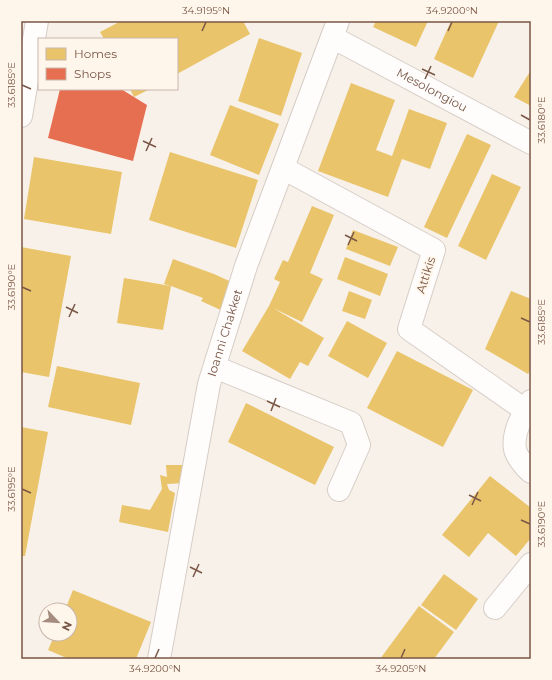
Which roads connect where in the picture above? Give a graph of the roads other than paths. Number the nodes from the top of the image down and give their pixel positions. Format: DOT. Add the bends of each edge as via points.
graph roads {
  1 [pos="37,21"];
  2 [pos="335,29"];
  3 [pos="21,116"];
  4 [pos="531,143"];
  5 [pos="283,168"];
  6 [pos="215,366"];
  7 [pos="528,406"];
  8 [pos="531,472"];
  9 [pos="339,490"];
  10 [pos="531,564"];
  11 [pos="495,608"];
  12 [pos="159,659"];
  1 -- 3 [label="street"];
  2 -- 4 [label="street, Mesolongiou"];
  2 -- 5 [label="street, Ioanni Chakket"];
  5 -- 6 [label="street, Ioanni Chakket" via="246,266"];
  5 -- 7 [label="street, Attikis" via="434,250 409,329"];
  6 -- 9 [label="street" via="351,423 358,445"];
  6 -- 12 [label="street, Ioanni Chakket"];
  7 -- 8 [label="street" via="516,432 514,450"];
  10 -- 11 [label="street"];
}
